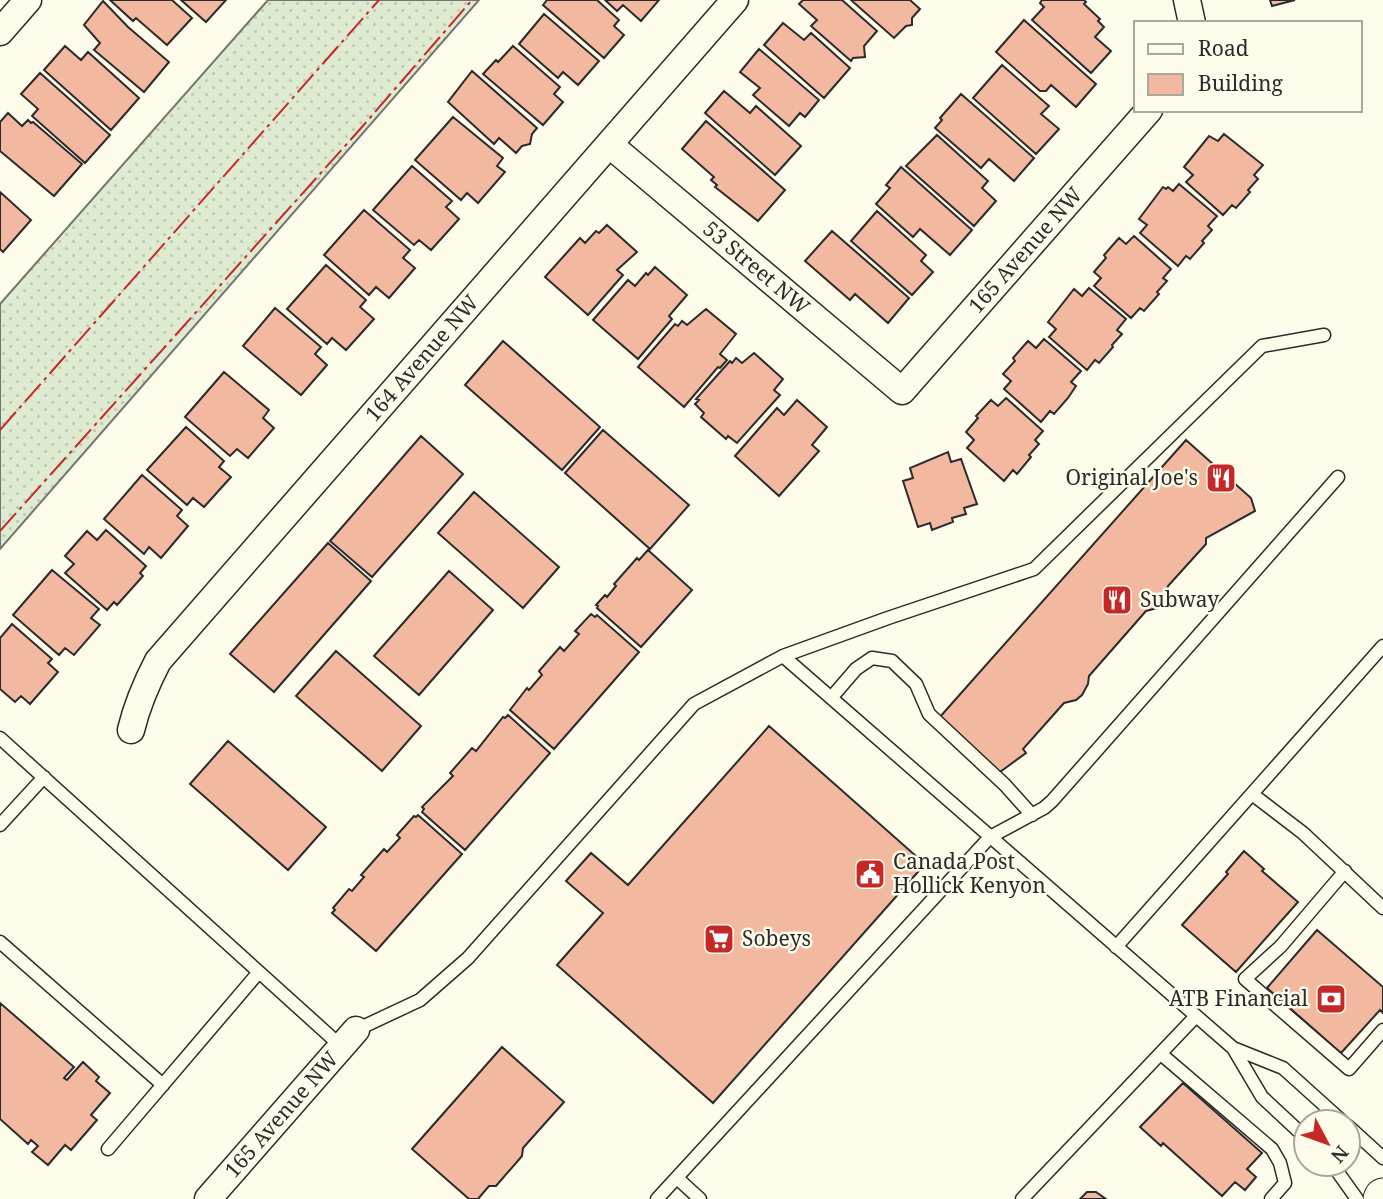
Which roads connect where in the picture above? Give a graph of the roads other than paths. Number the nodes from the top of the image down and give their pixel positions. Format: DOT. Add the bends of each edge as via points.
graph roads {
  1 [pos="28,0"];
  2 [pos="735,0"];
  3 [pos="1187,0"];
  4 [pos="1192,21"];
  5 [pos="0,32"];
  6 [pos="1147,112"];
  7 [pos="610,145"];
  8 [pos="1324,335"];
  9 [pos="902,391"];
  10 [pos="1338,477"];
  11 [pos="1383,646"];
  12 [pos="783,656"];
  13 [pos="831,698"];
  14 [pos="131,730"];
  15 [pos="0,738"];
  16 [pos="44,777"];
  17 [pos="1252,794"];
  18 [pos="1032,815"];
  19 [pos="0,825"];
  20 [pos="990,837"];
  21 [pos="1345,871"];
  22 [pos="1383,908"];
  23 [pos="0,942"];
  24 [pos="1116,947"];
  25 [pos="259,972"];
  26 [pos="1196,1016"];
  27 [pos="1383,1030"];
  28 [pos="349,1038"];
  29 [pos="1233,1048"];
  30 [pos="1160,1054"];
  31 [pos="163,1085"];
  32 [pos="1327,1108"];
  33 [pos="1292,1125"];
  34 [pos="1362,1139"];
  35 [pos="108,1149"];
  36 [pos="1383,1158"];
  37 [pos="677,1178"];
  38 [pos="1342,1178"];
  39 [pos="208,1199"];
  40 [pos="657,1199"];
  41 [pos="701,1199"];
  42 [pos="1021,1199"];
  43 [pos="1271,1199"];
  44 [pos="1357,1199"];
  1 -- 5 [label="street"];
  2 -- 7 [label="street, 164 Avenue NW"];
  3 -- 4 [label="street"];
  6 -- 9 [label="street, 165 Avenue NW"];
  7 -- 9 [label="street, 53 Street NW"];
  7 -- 14 [label="street, 164 Avenue NW" via="158,661"];
  8 -- 12 [label="lane" via="1262,346 1034,569"];
  10 -- 18 [label="lane" via="1052,801"];
  11 -- 17 [label="lane"];
  12 -- 13 [label="lane"];
  12 -- 28 [label="lane" via="694,704 468,958 421,1000"];
  13 -- 18 [label="lane" via="872,658 892,662 916,684 929,715"];
  13 -- 20 [label="lane"];
  15 -- 16 [label="lane"];
  16 -- 19 [label="lane"];
  16 -- 25 [label="lane"];
  17 -- 21 [label="lane"];
  17 -- 24 [label="lane"];
  18 -- 20 [label="lane"];
  20 -- 24 [label="lane"];
  20 -- 37 [label="lane"];
  21 -- 22 [label="lane"];
  21 -- 27 [label="lane" via="1281,946 1245,979 1349,1069"];
  23 -- 31 [label="lane"];
  24 -- 26 [label="lane"];
  25 -- 28 [label="lane"];
  25 -- 31 [label="lane"];
  26 -- 29 [label="lane"];
  26 -- 30 [label="lane"];
  28 -- 39 [label="street, 165 Avenue NW"];
  29 -- 32 [label="lane" via="1283,1068"];
  29 -- 33 [label="lane" via="1262,1097"];
  30 -- 42 [label="lane"];
  30 -- 43 [label="lane" via="1272,1149 1285,1183"];
  31 -- 35 [label="lane"];
  34 -- 36 [label="lane"];
  37 -- 40 [label="lane"];
  37 -- 41 [label="lane"];
  38 -- 44 [label="lane"];
}
